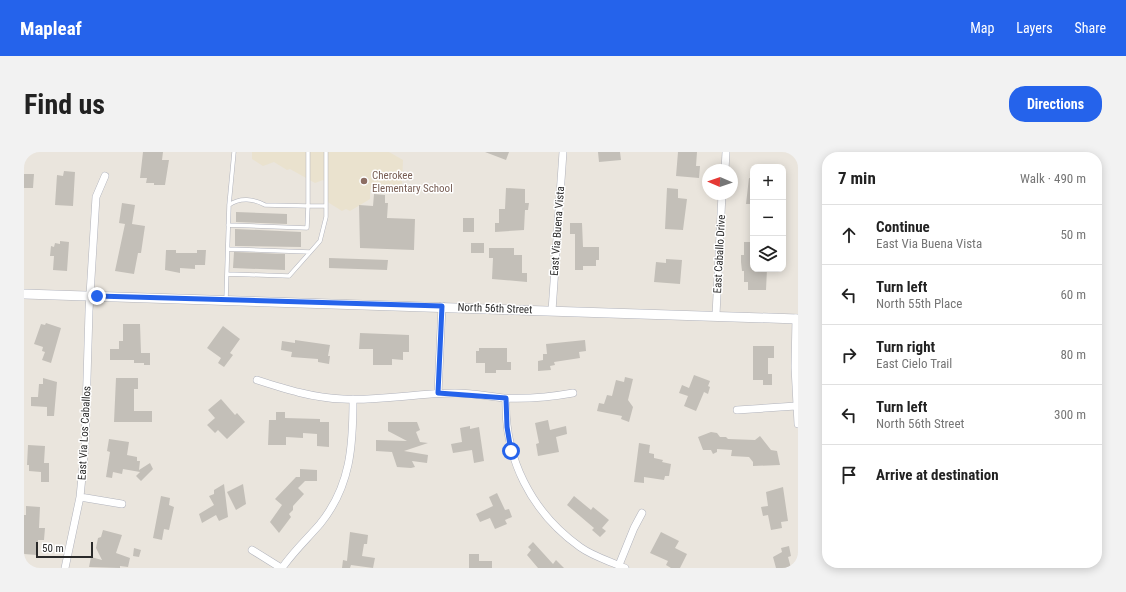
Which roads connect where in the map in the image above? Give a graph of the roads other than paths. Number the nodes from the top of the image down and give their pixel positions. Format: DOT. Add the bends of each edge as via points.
graph roads {
  1 [pos="234,152"];
  2 [pos="308,152"];
  3 [pos="326,152"];
  4 [pos="563,152"];
  5 [pos="726,152"];
  6 [pos="725,164"];
  7 [pos="105,176"];
  8 [pos="722,200"];
  9 [pos="229,205"];
  10 [pos="308,206"];
  11 [pos="326,206"];
  12 [pos="228,225"];
  13 [pos="228,249"];
  14 [pos="310,252"];
  15 [pos="227,274"];
  16 [pos="24,294"];
  17 [pos="90,296"];
  18 [pos="226,300"];
  19 [pos="442,306"];
  20 [pos="552,311"];
  21 [pos="716,315"];
  22 [pos="797,318"];
  23 [pos="257,380"];
  24 [pos="438,393"];
  25 [pos="573,393"];
  26 [pos="506,398"];
  27 [pos="353,399"];
  28 [pos="796,406"];
  29 [pos="737,410"];
  30 [pos="798,424"];
  31 [pos="80,497"];
  32 [pos="122,504"];
  33 [pos="642,513"];
  34 [pos="252,550"];
  35 [pos="622,567"];
  36 [pos="65,568"];
  37 [pos="282,568"];
  1 -- 9 [label="lane"];
  2 -- 10 [label="lane"];
  3 -- 11 [label="lane"];
  4 -- 20 [label="street, East Via Buena Vista"];
  5 -- 6 [label="street"];
  7 -- 17 [label="street, East Via Los Caballos" via="96,197"];
  8 -- 21 [label="street, East Caballo Drive"];
  9 -- 10 [label="lane" via="239,199 265,205"];
  9 -- 12 [label="lane"];
  10 -- 11 [label="lane"];
  10 -- 12 [label="lane" via="307,228"];
  11 -- 14 [label="lane" via="320,242"];
  12 -- 13 [label="lane"];
  13 -- 14 [label="lane"];
  13 -- 15 [label="lane"];
  14 -- 15 [label="lane" via="289,276"];
  15 -- 18 [label="lane"];
  16 -- 17 [label="street, North 56th Street"];
  17 -- 18 [label="street, North 56th Street"];
  17 -- 31 [label="street, East Via Los Caballos" via="85,446"];
  18 -- 19 [label="street, North 56th Street"];
  19 -- 20 [label="street, North 56th Street"];
  19 -- 24 [label="street"];
  20 -- 21 [label="street, North 56th Street"];
  21 -- 22 [label="street, North 56th Street"];
  22 -- 28 [label="street"];
  23 -- 27 [label="street" via="286,390"];
  24 -- 26 [label="street"];
  24 -- 27 [label="street"];
  25 -- 26 [label="street" via="554,397"];
  26 -- 35 [label="street" via="511,451 532,498 542,512 581,548"];
  27 -- 37 [label="street" via="350,460 339,495 320,524"];
  28 -- 29 [label="street"];
  28 -- 30 [label="street"];
  31 -- 32 [label="street"];
  31 -- 36 [label="street, East Via Los Caballos"];
  33 -- 35 [label="street" via="634,528"];
  34 -- 37 [label="street"];
}
